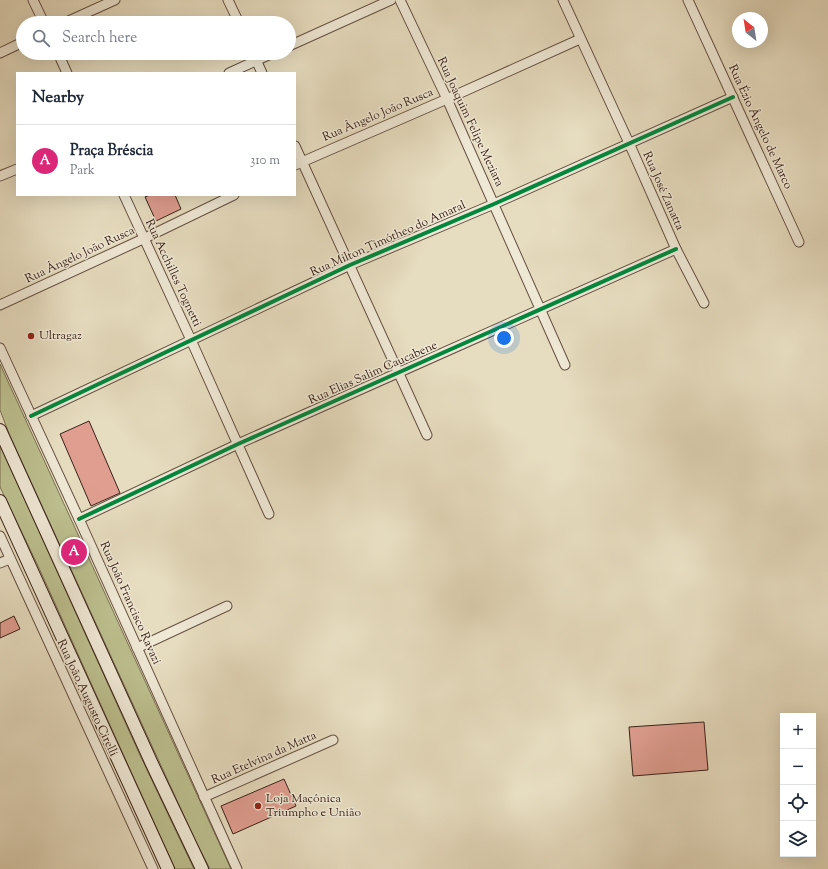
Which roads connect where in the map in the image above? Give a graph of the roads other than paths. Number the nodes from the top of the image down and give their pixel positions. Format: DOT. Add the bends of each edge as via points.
graph roads {
  1 [pos="33,0"];
  2 [pos="115,0"];
  3 [pos="228,0"];
  4 [pos="390,0"];
  5 [pos="400,0"];
  6 [pos="563,0"];
  7 [pos="688,0"];
  8 [pos="41,16"];
  9 [pos="80,16"];
  10 [pos="236,16"];
  11 [pos="580,39"];
  12 [pos="296,43"];
  13 [pos="16,45"];
  14 [pos="0,53"];
  15 [pos="62,60"];
  16 [pos="250,60"];
  17 [pos="256,60"];
  18 [pos="68,72"];
  19 [pos="231,72"];
  20 [pos="262,72"];
  21 [pos="733,97"];
  22 [pos="447,99"];
  23 [pos="629,143"];
  24 [pos="296,150"];
  25 [pos="299,163"];
  26 [pos="16,169"];
  27 [pos="0,176"];
  28 [pos="124,196"];
  29 [pos="232,196"];
  30 [pos="494,204"];
  31 [pos="143,239"];
  32 [pos="799,242"];
  33 [pos="676,249"];
  34 [pos="350,265"];
  35 [pos="704,303"];
  36 [pos="0,305"];
  37 [pos="540,309"];
  38 [pos="191,340"];
  39 [pos="0,348"];
  40 [pos="565,365"];
  41 [pos="399,372"];
  42 [pos="31,416"];
  43 [pos="0,430"];
  44 [pos="427,435"];
  45 [pos="238,444"];
  46 [pos="0,501"];
  47 [pos="269,514"];
  48 [pos="80,519"];
  49 [pos="0,536"];
  50 [pos="10,559"];
  51 [pos="0,563"];
  52 [pos="227,606"];
  53 [pos="137,648"];
  54 [pos="333,740"];
  55 [pos="204,796"];
  56 [pos="153,869"];
  57 [pos="168,869"];
  58 [pos="202,869"];
  59 [pos="237,869"];
  1 -- 8 [label="street"];
  2 -- 9 [label="street"];
  3 -- 10 [label="street"];
  4 -- 12 [label="street"];
  5 -- 22 [label="street, Rua Joaquim Felipe Meziara"];
  6 -- 11 [label="street, Rua José Zanatta"];
  7 -- 21 [label="street, Rua Ézio Ângelo de Marco"];
  11 -- 22 [label="street, Rua Ângelo João Rusca"];
  11 -- 23 [label="street, Rua José Zanatta"];
  13 -- 14 [label="street"];
  15 -- 18 [label="street"];
  16 -- 19 [label="street"];
  17 -- 20 [label="street"];
  21 -- 23 [label="street, Rua Milton Timótheo do Amaral"];
  21 -- 32 [label="street, Rua Ézio Ângelo de Marco"];
  22 -- 25 [label="street, Rua Ângelo João Rusca"];
  22 -- 30 [label="street, Rua Joaquim Felipe Meziara"];
  23 -- 30 [label="street, Rua Milton Timótheo do Amaral"];
  23 -- 33 [label="street, Rua José Zanatta"];
  24 -- 25 [label="street"];
  25 -- 34 [label="street"];
  26 -- 27 [label="street"];
  28 -- 31 [label="street, Rua Acchilles Tognetti"];
  29 -- 31 [label="street, Rua Ângelo João Rusca"];
  30 -- 34 [label="street, Rua Milton Timótheo do Amaral"];
  30 -- 37 [label="street, Rua Joaquim Felipe Meziara"];
  31 -- 36 [label="street, Rua Ângelo João Rusca"];
  31 -- 38 [label="street, Rua Acchilles Tognetti"];
  33 -- 35 [label="street, Rua José Zanatta"];
  33 -- 37 [label="street, Rua Elias Salim Caucabene"];
  34 -- 38 [label="street, Rua Milton Timótheo do Amaral"];
  34 -- 41 [label="street"];
  37 -- 40 [label="street, Rua Joaquim Felipe Meziara"];
  37 -- 41 [label="street, Rua Elias Salim Caucabene"];
  38 -- 42 [label="street, Rua Milton Timótheo do Amaral"];
  38 -- 45 [label="street, Rua Acchilles Tognetti"];
  39 -- 42 [label="street, Rua João Francisco Ravazi"];
  41 -- 44 [label="street"];
  41 -- 45 [label="street, Rua Elias Salim Caucabene"];
  42 -- 48 [label="street, Rua João Francisco Ravazi"];
  43 -- 58 [label="main road"];
  45 -- 47 [label="street, Rua Acchilles Tognetti"];
  45 -- 48 [label="street, Rua Elias Salim Caucabene"];
  46 -- 57 [label="main road"];
  48 -- 53 [label="street, Rua João Francisco Ravazi"];
  49 -- 50 [label="street, Rua João Augusto Cirelli"];
  50 -- 51 [label="street"];
  50 -- 56 [label="street, Rua João Augusto Cirelli"];
  52 -- 53 [label="street"];
  53 -- 55 [label="street, Rua João Francisco Ravazi"];
  54 -- 55 [label="street, Rua Etelvina da Matta"];
  55 -- 59 [label="street, Rua João Francisco Ravazi"];
}
